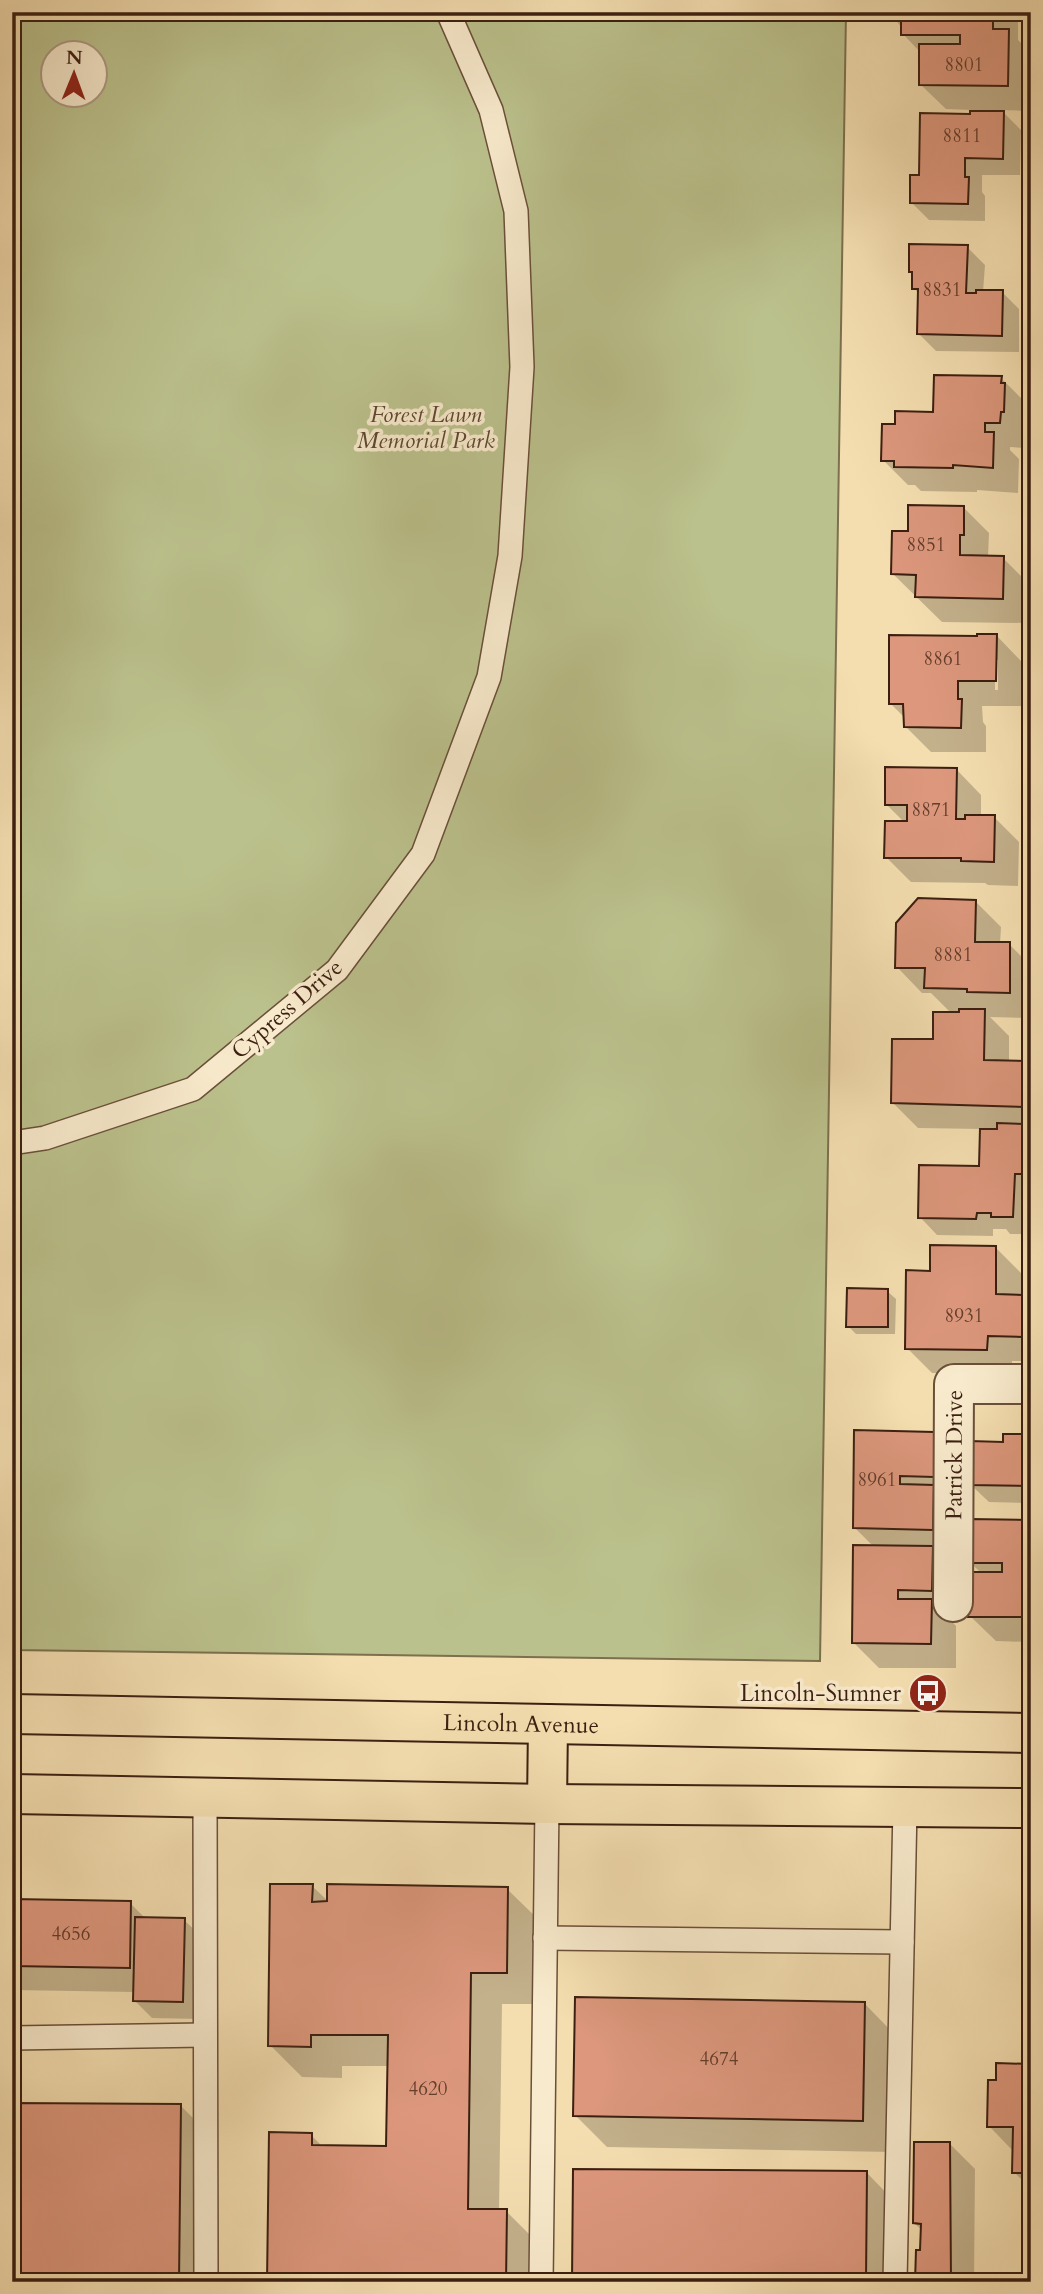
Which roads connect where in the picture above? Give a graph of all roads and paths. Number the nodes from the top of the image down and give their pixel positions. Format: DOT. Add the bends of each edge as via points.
graph roads {
  1 [pos="448,12"];
  2 [pos="12,1143"];
  3 [pos="1031,1384"];
  4 [pos="953,1602"];
  5 [pos="12,1714"];
  6 [pos="548,1724"];
  7 [pos="1031,1733"];
  8 [pos="12,1794"];
  9 [pos="205,1798"];
  10 [pos="547,1804"];
  11 [pos="905,1807"];
  12 [pos="1031,1808"];
  13 [pos="545,1938"];
  14 [pos="902,1942"];
  15 [pos="205,2035"];
  16 [pos="12,2038"];
  17 [pos="206,2282"];
  18 [pos="541,2282"];
  19 [pos="895,2282"];
  1 -- 2 [label="lane, Cypress Drive" via="491,110 516,211 522,367 510,556 489,677 423,854 337,970 193,1089 45,1138"];
  3 -- 4 [label="street, Patrick Drive" via="954,1384"];
  5 -- 6 [label="main road, Lincoln Avenue"];
  6 -- 7 [label="main road, Lincoln Avenue"];
  6 -- 10 [label="main road"];
  8 -- 9 [label="main road"];
  9 -- 10 [label="main road"];
  9 -- 15 [label="lane"];
  10 -- 11 [label="main road"];
  10 -- 13 [label="lane"];
  11 -- 12 [label="main road"];
  11 -- 14 [label="lane"];
  13 -- 14 [label="lane"];
  13 -- 18 [label="lane"];
  14 -- 19 [label="lane"];
  15 -- 16 [label="lane"];
  15 -- 17 [label="lane"];
}
